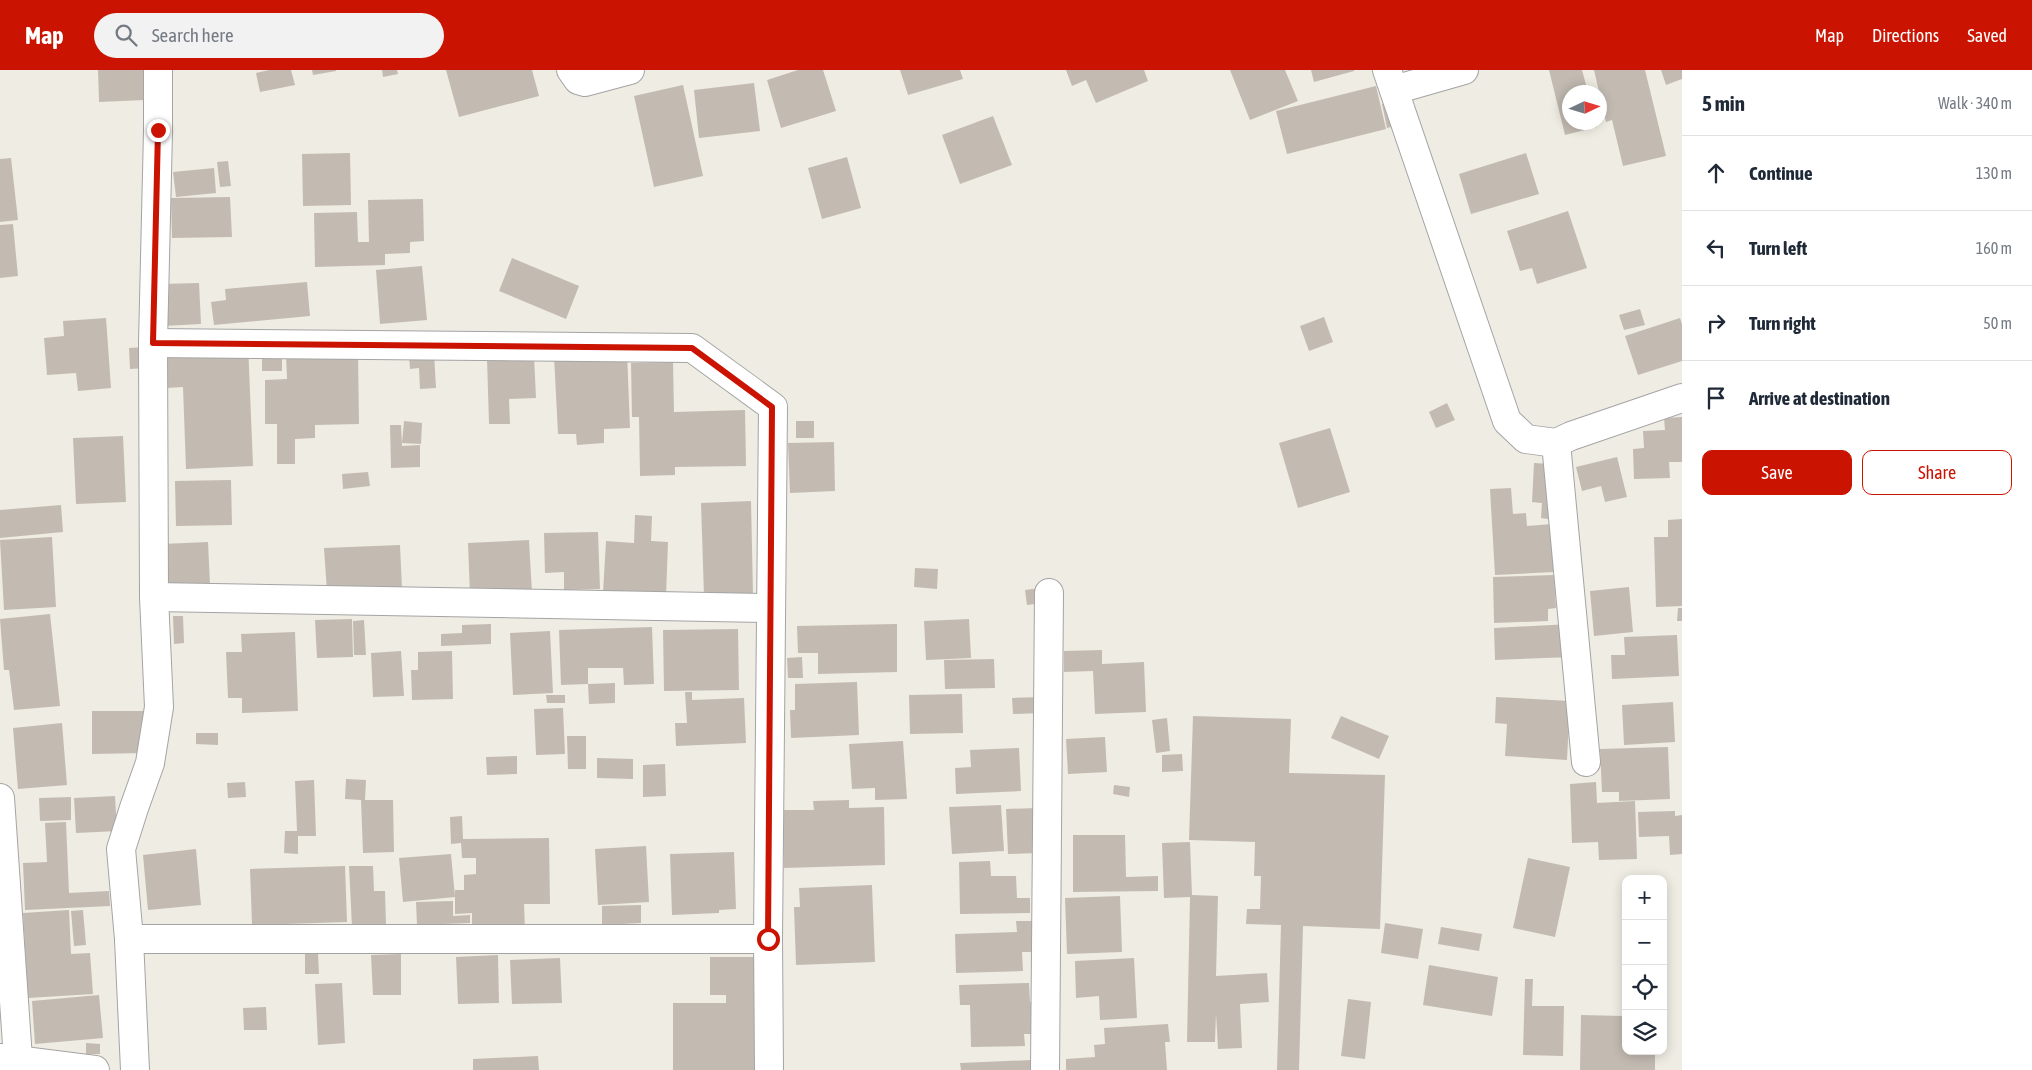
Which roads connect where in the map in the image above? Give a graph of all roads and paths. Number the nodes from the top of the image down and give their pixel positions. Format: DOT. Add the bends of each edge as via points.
graph roads {
  1 [pos="158,70"];
  2 [pos="572,70"];
  3 [pos="630,70"];
  4 [pos="1464,70"];
  5 [pos="1390,80"];
  6 [pos="153,343"];
  7 [pos="1682,398"];
  8 [pos="1556,443"];
  9 [pos="1049,593"];
  10 [pos="154,596"];
  11 [pos="770,608"];
  12 [pos="1586,762"];
  13 [pos="0,798"];
  14 [pos="768,939"];
  15 [pos="129,940"];
  16 [pos="9,1058"];
  17 [pos="95,1070"];
  18 [pos="135,1070"];
  19 [pos="769,1070"];
  20 [pos="1045,1070"];
  1 -- 6 [label="street"];
  2 -- 3 [label="street" via="578,80 584,82"];
  4 -- 5 [label="street"];
  5 -- 8 [label="street" via="1507,421 1526,439"];
  6 -- 10 [label="street"];
  6 -- 11 [label="street" via="692,348 772,407"];
  7 -- 8 [label="street"];
  8 -- 12 [label="street"];
  9 -- 20 [label="street"];
  10 -- 11 [label="street"];
  10 -- 15 [label="street" via="159,707 150,763 122,849"];
  11 -- 14 [label="street"];
  13 -- 16 [label="street"];
  14 -- 15 [label="street"];
  14 -- 19 [label="street"];
  15 -- 18 [label="street"];
  16 -- 17 [label="street"];
}
